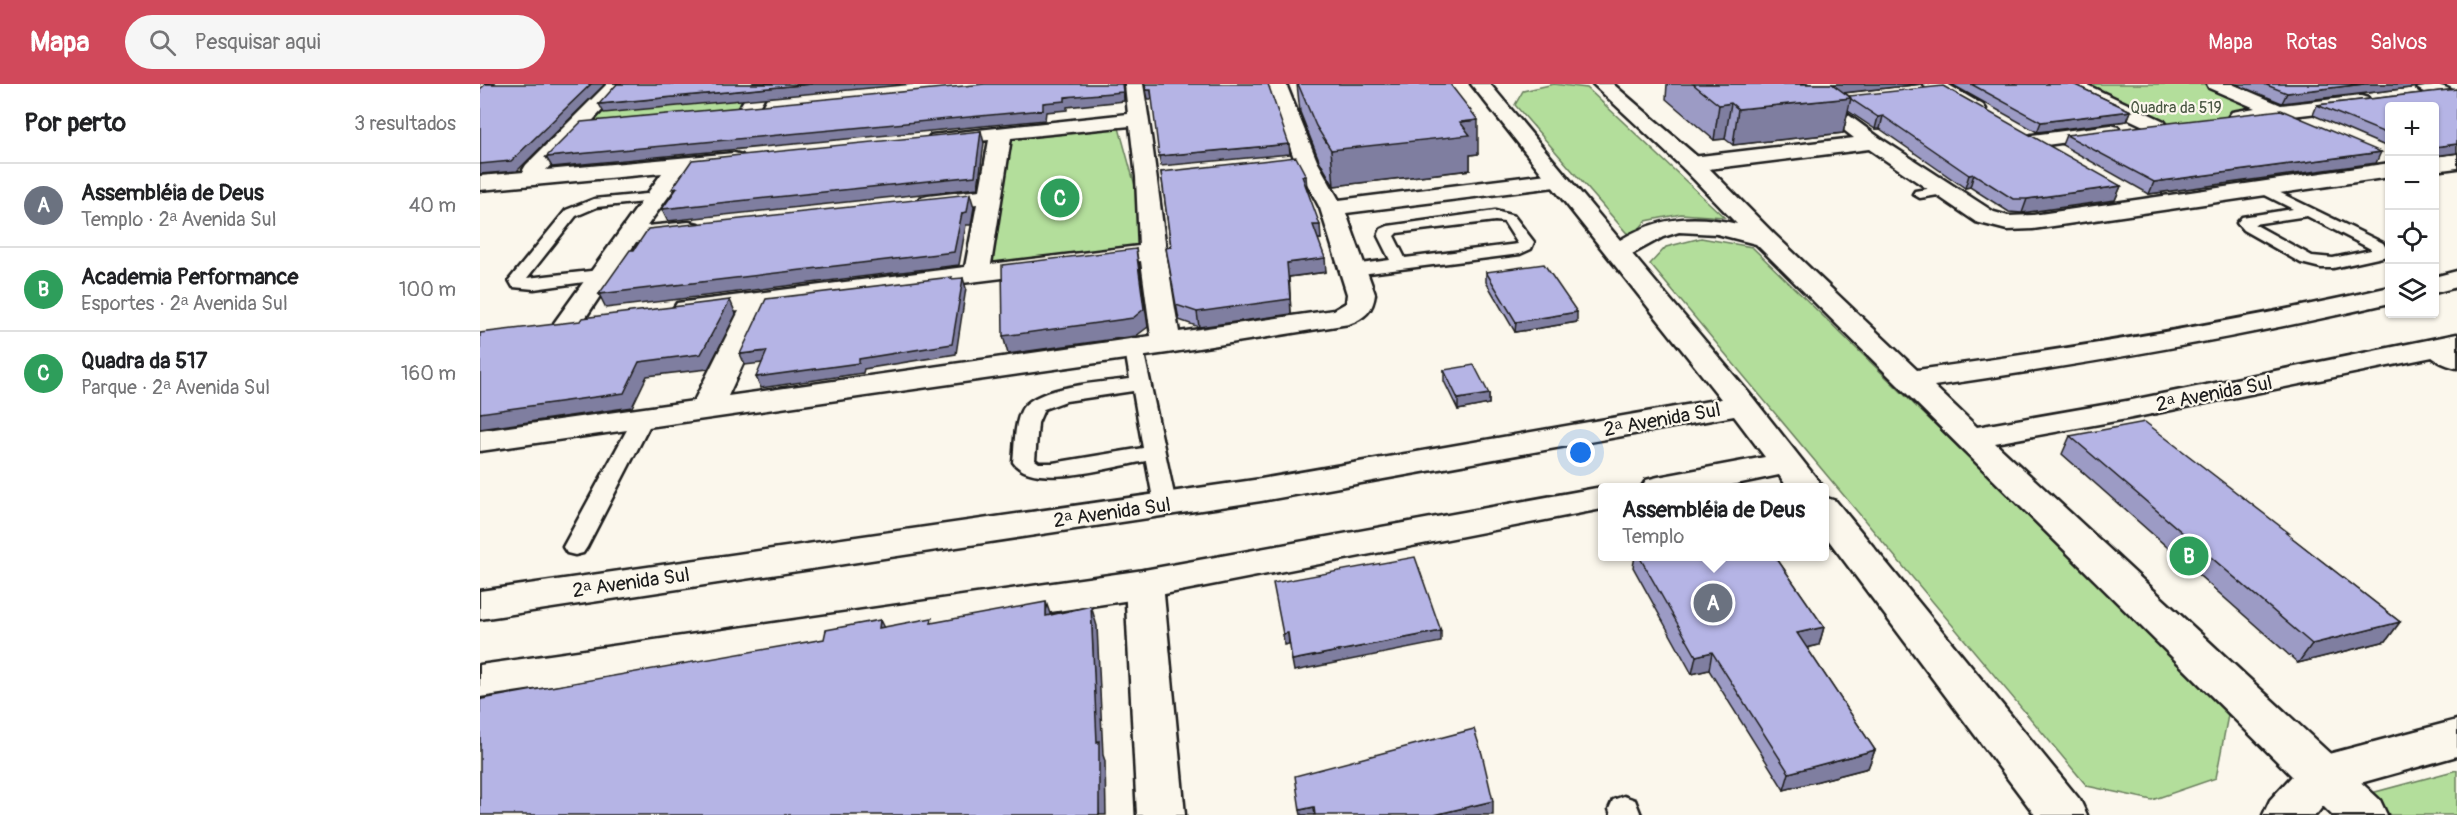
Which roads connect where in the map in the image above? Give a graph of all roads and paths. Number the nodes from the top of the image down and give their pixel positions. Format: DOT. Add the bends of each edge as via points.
graph roads {
  1 [pos="485,84"];
  2 [pos="618,84"];
  3 [pos="763,84"];
  4 [pos="1134,84"];
  5 [pos="1600,84"];
  6 [pos="1794,84"];
  7 [pos="2070,84"];
  8 [pos="2216,84"];
  9 [pos="480,87"];
  10 [pos="1493,89"];
  11 [pos="1932,89"];
  12 [pos="2415,90"];
  13 [pos="2450,91"];
  14 [pos="1285,97"];
  15 [pos="2384,99"];
  16 [pos="1843,100"];
  17 [pos="1821,103"];
  18 [pos="773,105"];
  19 [pos="749,108"];
  20 [pos="727,110"];
  21 [pos="2280,112"];
  22 [pos="1992,118"];
  23 [pos="2224,118"];
  24 [pos="1139,119"];
  25 [pos="613,121"];
  26 [pos="2180,123"];
  27 [pos="579,124"];
  28 [pos="2157,125"];
  29 [pos="2313,126"];
  30 [pos="2012,129"];
  31 [pos="1001,133"];
  32 [pos="921,141"];
  33 [pos="2032,141"];
  34 [pos="1873,142"];
  35 [pos="749,158"];
  36 [pos="2063,158"];
  37 [pos="2385,161"];
  38 [pos="2457,161"];
  39 [pos="2439,163"];
  40 [pos="1692,164"];
  41 [pos="680,165"];
  42 [pos="526,178"];
  43 [pos="1555,180"];
  44 [pos="480,183"];
  45 [pos="2114,187"];
  46 [pos="2262,188"];
  47 [pos="1945,190"];
  48 [pos="1920,194"];
  49 [pos="989,196"];
  50 [pos="657,197"];
  51 [pos="2145,204"];
  52 [pos="907,205"];
  53 [pos="1332,208"];
  54 [pos="2306,212"];
  55 [pos="710,226"];
  56 [pos="628,235"];
  57 [pos="1765,239"];
  58 [pos="1152,252"];
  59 [pos="1617,252"];
  60 [pos="1400,264"];
  61 [pos="1353,270"];
  62 [pos="977,272"];
  63 [pos="600,276"];
  64 [pos="2457,279"];
  65 [pos="2439,284"];
  66 [pos="2385,296"];
  67 [pos="758,301"];
  68 [pos="663,312"];
  69 [pos="604,319"];
  70 [pos="1167,344"];
  71 [pos="1134,348"];
  72 [pos="2451,350"];
  73 [pos="1912,380"];
  74 [pos="1141,384"];
  75 [pos="1742,405"];
  76 [pos="706,409"];
  77 [pos="644,417"];
  78 [pos="1970,438"];
  79 [pos="480,441"];
  80 [pos="1155,453"];
  81 [pos="1798,475"];
  82 [pos="1712,483"];
  83 [pos="1598,499"];
  84 [pos="1165,504"];
  85 [pos="1829,515"];
  86 [pos="575,547"];
  87 [pos="1144,584"];
  88 [pos="480,604"];
  89 [pos="480,681"];
  90 [pos="2457,738"];
  91 [pos="2321,775"];
  92 [pos="1161,815"];
  93 [pos="2063,815"];
  94 [pos="2288,815"];
  95 [pos="2363,815"];
  1 -- 9 [label="street"];
  2 -- 27 [label="street"];
  3 -- 19 [label="street"];
  4 -- 24 [label="street"];
  5 -- 40 [label="street"];
  6 -- 17 [label="street"];
  7 -- 28 [label="street"];
  8 -- 21 [label="street"];
  10 -- 43 [label="street"];
  11 -- 22 [label="street"];
  12 -- 13 [label="street"];
  14 -- 53 [label="street" via="1295,162"];
  15 -- 21 [label="street"];
  16 -- 17 [label="street"];
  17 -- 34 [label="street"];
  18 -- 19 [label="street"];
  19 -- 20 [label="street"];
  21 -- 23 [label="street"];
  21 -- 29 [label="street"];
  24 -- 31 [label="street"];
  24 -- 58 [label="street" via="1159,176"];
  25 -- 27 [label="street"];
  26 -- 28 [label="street"];
  27 -- 42 [label="street"];
  28 -- 33 [label="street"];
  30 -- 33 [label="street"];
  31 -- 32 [label="street"];
  31 -- 49 [label="street"];
  33 -- 36 [label="street"];
  34 -- 40 [label="street"];
  34 -- 47 [label="street"];
  35 -- 41 [label="street"];
  37 -- 46 [label="street"];
  38 -- 39 [label="street"];
  40 -- 57 [label="street"];
  41 -- 42 [label="street"];
  41 -- 50 [label="street"];
  42 -- 44 [label="street"];
  43 -- 53 [label="street"];
  43 -- 59 [label="street"];
  45 -- 51 [label="street"];
  46 -- 51 [label="street"];
  46 -- 54 [label="lane"];
  47 -- 48 [label="lane"];
  47 -- 51 [label="street" via="1985,217 2014,224"];
  49 -- 52 [label="street"];
  49 -- 62 [label="street"];
  50 -- 56 [label="street"];
  50 -- 63 [label="lane" via="594,203 571,213 517,280 534,284"];
  53 -- 61 [label="street"];
  54 -- 54 [label="lane" via="2245,223 2307,260 2333,263 2381,253 2377,246"];
  55 -- 56 [label="street"];
  56 -- 63 [label="street"];
  57 -- 59 [label="street" via="1712,226 1667,227"];
  57 -- 73 [label="street"];
  58 -- 62 [label="street"];
  58 -- 70 [label="street"];
  59 -- 75 [label="street"];
  60 -- 60 [label="lane" via="1520,249 1526,242 1509,219 1496,216 1394,229 1386,236"];
  60 -- 61 [label="lane"];
  61 -- 70 [label="street" via="1361,294 1360,305 1346,316"];
  62 -- 67 [label="street"];
  63 -- 69 [label="street" via="557,324"];
  64 -- 65 [label="street"];
  66 -- 73 [label="street" via="2174,341"];
  67 -- 68 [label="street"];
  67 -- 76 [label="street"];
  70 -- 71 [label="street"];
  71 -- 74 [label="lane"];
  71 -- 76 [label="street"];
  72 -- 78 [label="street, 2ᵃ Avenida Sul"];
  73 -- 78 [label="street"];
  74 -- 80 [label="lane"];
  74 -- 80 [label="lane" via="1037,403 1031,410 1024,462 1038,470 1053,470"];
  75 -- 81 [label="street"];
  75 -- 84 [label="street, 2ᵃ Avenida Sul"];
  76 -- 77 [label="street"];
  77 -- 79 [label="street"];
  77 -- 86 [label="lane"];
  78 -- 91 [label="street"];
  80 -- 84 [label="lane"];
  81 -- 82 [label="street"];
  83 -- 87 [label="street"];
  84 -- 88 [label="street, 2ᵃ Avenida Sul"];
  85 -- 93 [label="street"];
  87 -- 89 [label="street"];
  87 -- 92 [label="street"];
  90 -- 91 [label="street"];
  91 -- 94 [label="street"];
  91 -- 95 [label="street"];
}
